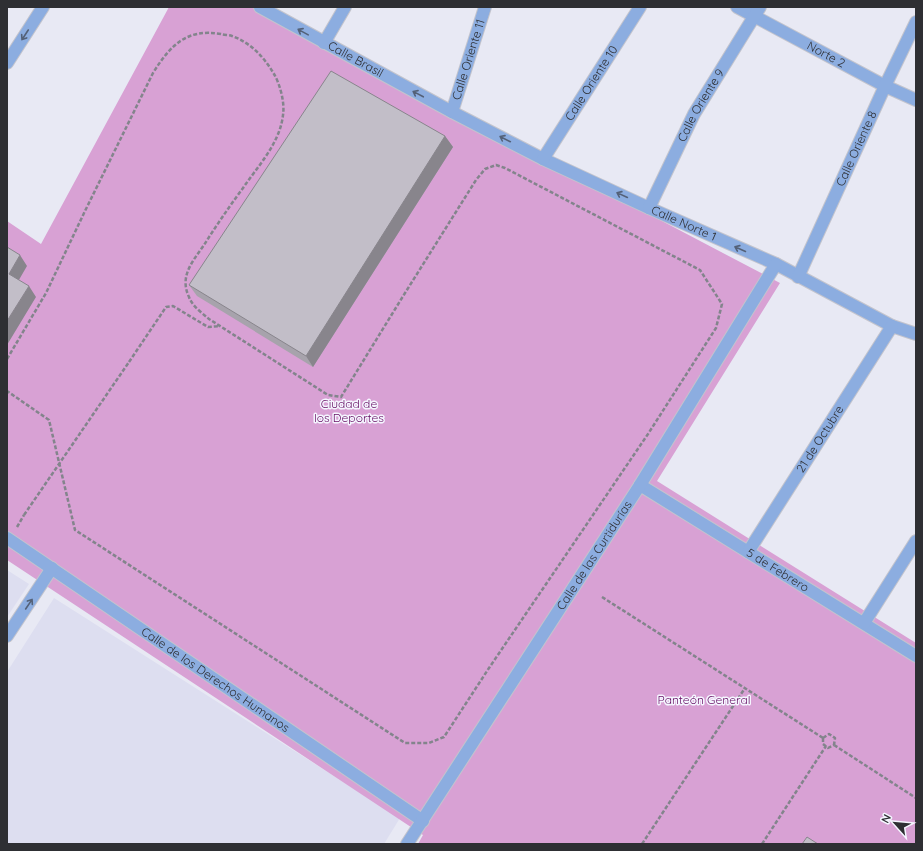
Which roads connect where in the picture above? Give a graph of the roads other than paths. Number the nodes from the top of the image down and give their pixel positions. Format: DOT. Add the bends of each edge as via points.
graph roads {
  1 [pos="43,7"];
  2 [pos="260,7"];
  3 [pos="345,7"];
  4 [pos="485,7"];
  5 [pos="640,7"];
  6 [pos="737,7"];
  7 [pos="757,12"];
  8 [pos="916,22"];
  9 [pos="324,43"];
  10 [pos="7,63"];
  11 [pos="885,86"];
  12 [pos="916,100"];
  13 [pos="452,112"];
  14 [pos="543,159"];
  15 [pos="650,208"];
  16 [pos="776,264"];
  17 [pos="798,277"];
  18 [pos="892,326"];
  19 [pos="916,333"];
  20 [pos="640,485"];
  21 [pos="7,538"];
  22 [pos="916,541"];
  23 [pos="748,552"];
  24 [pos="52,568"];
  25 [pos="864,623"];
  26 [pos="7,636"];
  27 [pos="916,656"];
  28 [pos="423,821"];
  29 [pos="407,844"];
  1 -- 10 [label="street, one-way"];
  9 -- 2 [label="street, Calle Brasil, one-way"];
  3 -- 9 [label="street"];
  4 -- 13 [label="street, Calle Oriente 11"];
  5 -- 14 [label="street, Calle Oriente 10"];
  6 -- 7 [label="street, Norte 2"];
  7 -- 11 [label="street, Norte 2"];
  7 -- 15 [label="street, Calle Oriente 9" via="694,114"];
  8 -- 11 [label="street, Calle Oriente 8"];
  13 -- 9 [label="street, Calle Brasil, one-way"];
  11 -- 12 [label="street, Norte 2"];
  11 -- 17 [label="street, Calle Oriente 8"];
  14 -- 13 [label="street, Calle Norte 1, one-way"];
  15 -- 14 [label="street, Calle Norte 1, one-way"];
  16 -- 15 [label="street, Calle Norte 1, one-way"];
  16 -- 17 [label="street, Calle Norte 1"];
  16 -- 20 [label="street, Calle de las Curtidurías"];
  17 -- 18 [label="street, Calle Norte 1"];
  18 -- 19 [label="street, Calle Norte 1"];
  18 -- 23 [label="street, 21 de Octubre"];
  20 -- 23 [label="street, 5 de Febrero"];
  20 -- 28 [label="street, Calle de las Curtidurías"];
  21 -- 24 [label="street, Calle de los Derechos Humanos"];
  22 -- 25 [label="street"];
  23 -- 25 [label="street, 5 de Febrero"];
  26 -- 24 [label="street, one-way"];
  24 -- 28 [label="street, Calle de los Derechos Humanos"];
  25 -- 27 [label="street, 5 de Febrero"];
  28 -- 29 [label="street, Calle de las Curtidurías"];
}
